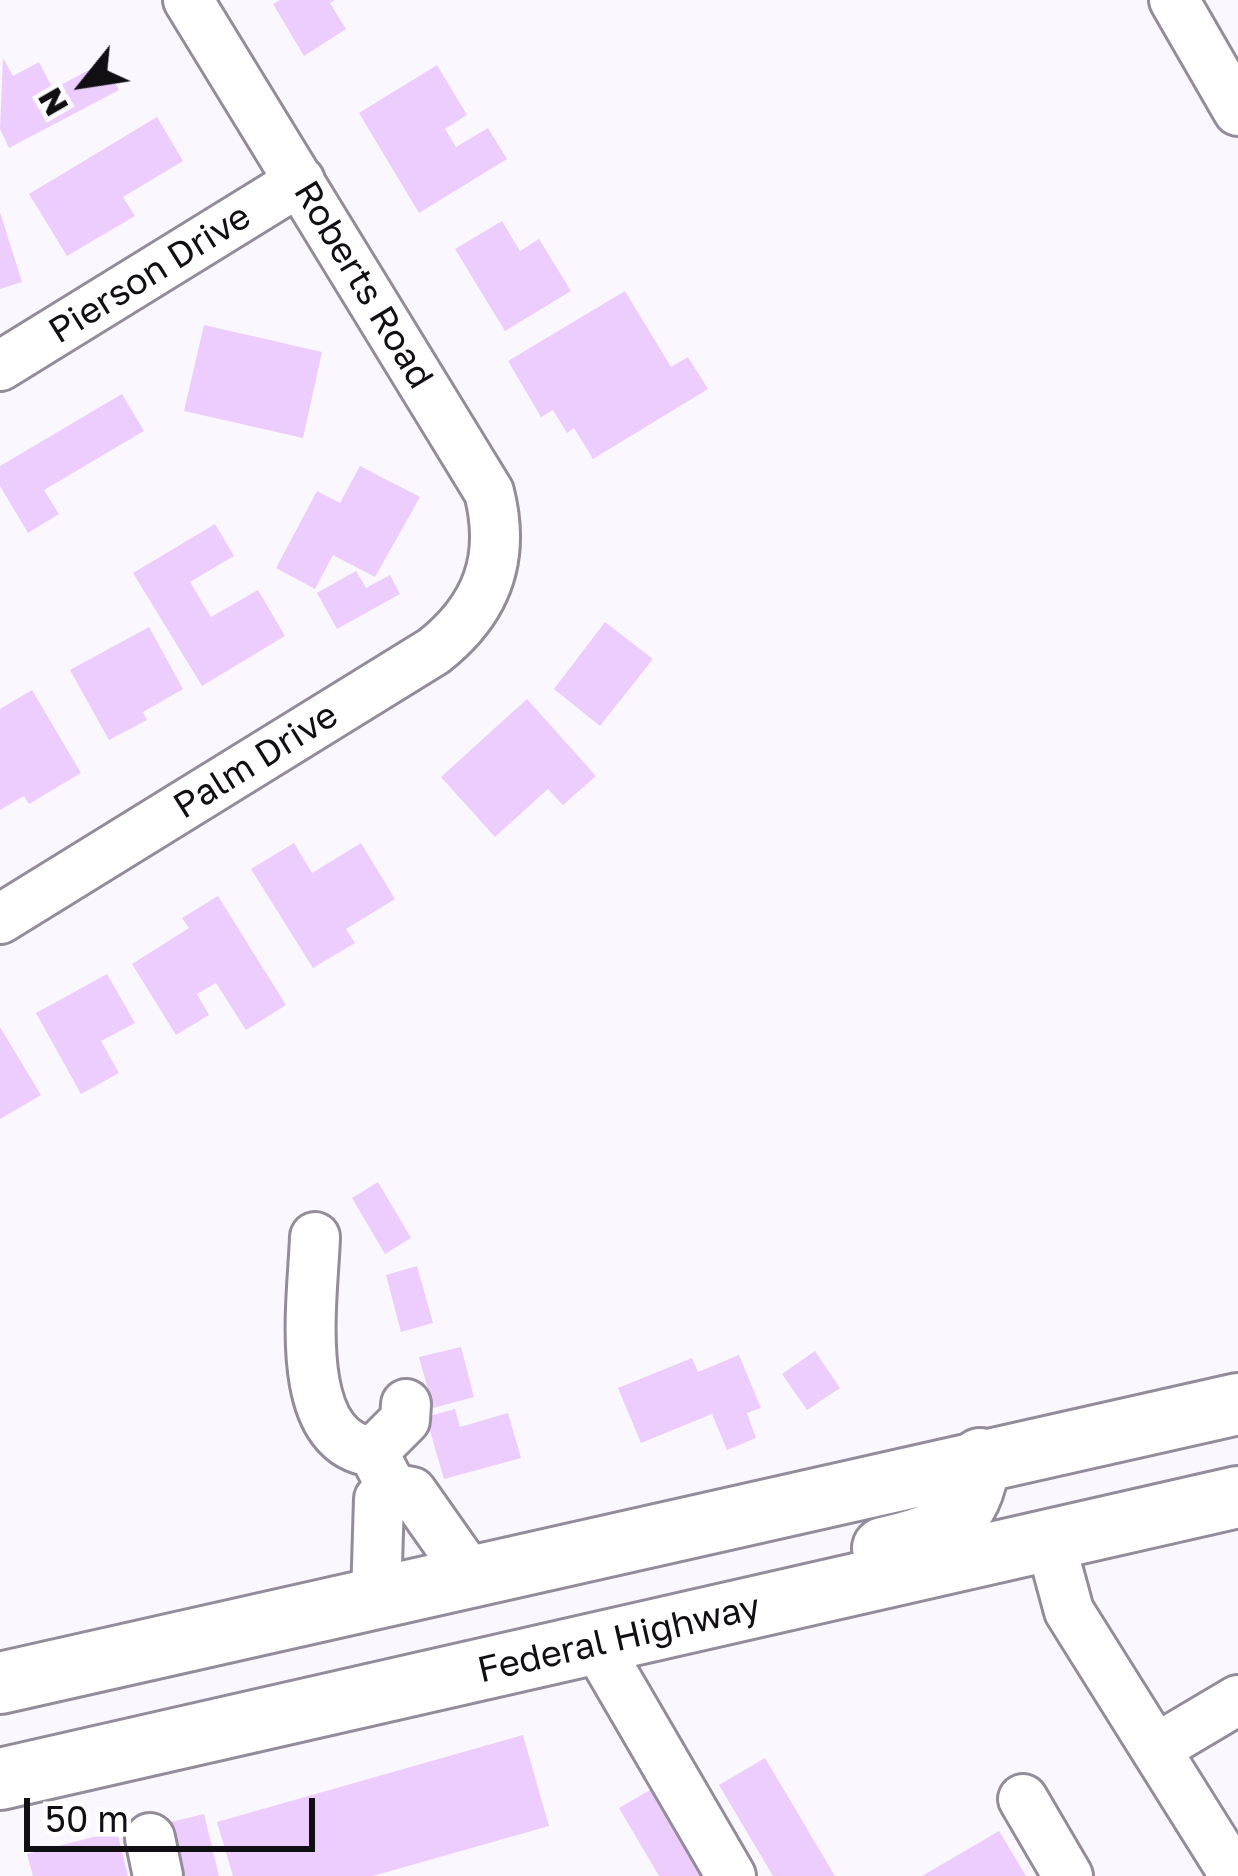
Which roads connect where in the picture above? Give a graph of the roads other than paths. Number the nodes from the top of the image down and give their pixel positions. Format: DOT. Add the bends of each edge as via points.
graph roads {
  1 [pos="188,0"];
  2 [pos="1174,0"];
  3 [pos="1238,111"];
  4 [pos="301,181"];
  5 [pos="0,366"];
  6 [pos="490,582"];
  7 [pos="0,919"];
  8 [pos="315,1237"];
  9 [pos="406,1404"];
  10 [pos="1238,1404"];
  11 [pos="1156,1421"];
  12 [pos="980,1460"];
  13 [pos="382,1470"];
  14 [pos="1238,1497"];
  15 [pos="1050,1541"];
  16 [pos="542,1560"];
  17 [pos="470,1576"];
  18 [pos="376,1598"];
  19 [pos="585,1647"];
  20 [pos="0,1683"];
  21 [pos="1238,1700"];
  22 [pos="0,1718"];
  23 [pos="1156,1748"];
  24 [pos="0,1779"];
  25 [pos="1023,1799"];
  26 [pos="731,1876"];
  27 [pos="1068,1876"];
  28 [pos="1235,1876"];
  1 -- 4 [label="street, Roberts Road"];
  2 -- 3 [label="street"];
  4 -- 5 [label="street, Pierson Drive"];
  4 -- 6 [label="street, Roberts Road" via="489,492 496,522"];
  6 -- 7 [label="street, Palm Drive" via="477,609 434,652"];
  8 -- 13 [label="street" via="313,1384 336,1438"];
  9 -- 13 [label="street"];
  10 -- 11 [label="main road"];
  11 -- 12 [label="main road"];
  11 -- 15 [label="main road" via="1076,1476 1057,1506"];
  12 -- 16 [label="main road"];
  12 -- 19 [label="main road" via="975,1497 934,1533 670,1594 624,1610"];
  13 -- 17 [label="street" via="412,1492"];
  13 -- 18 [label="street"];
  14 -- 15 [label="main road, Federal Highway"];
  15 -- 19 [label="main road, Federal Highway"];
  15 -- 23 [label="street" via="1069,1611"];
  16 -- 17 [label="main road"];
  16 -- 22 [label="main road" via="513,1586 468,1606"];
  17 -- 18 [label="main road"];
  18 -- 20 [label="main road"];
  19 -- 24 [label="main road, Federal Highway"];
  19 -- 26 [label="street"];
  21 -- 23 [label="street"];
  23 -- 28 [label="street"];
  25 -- 27 [label="street"];
}
